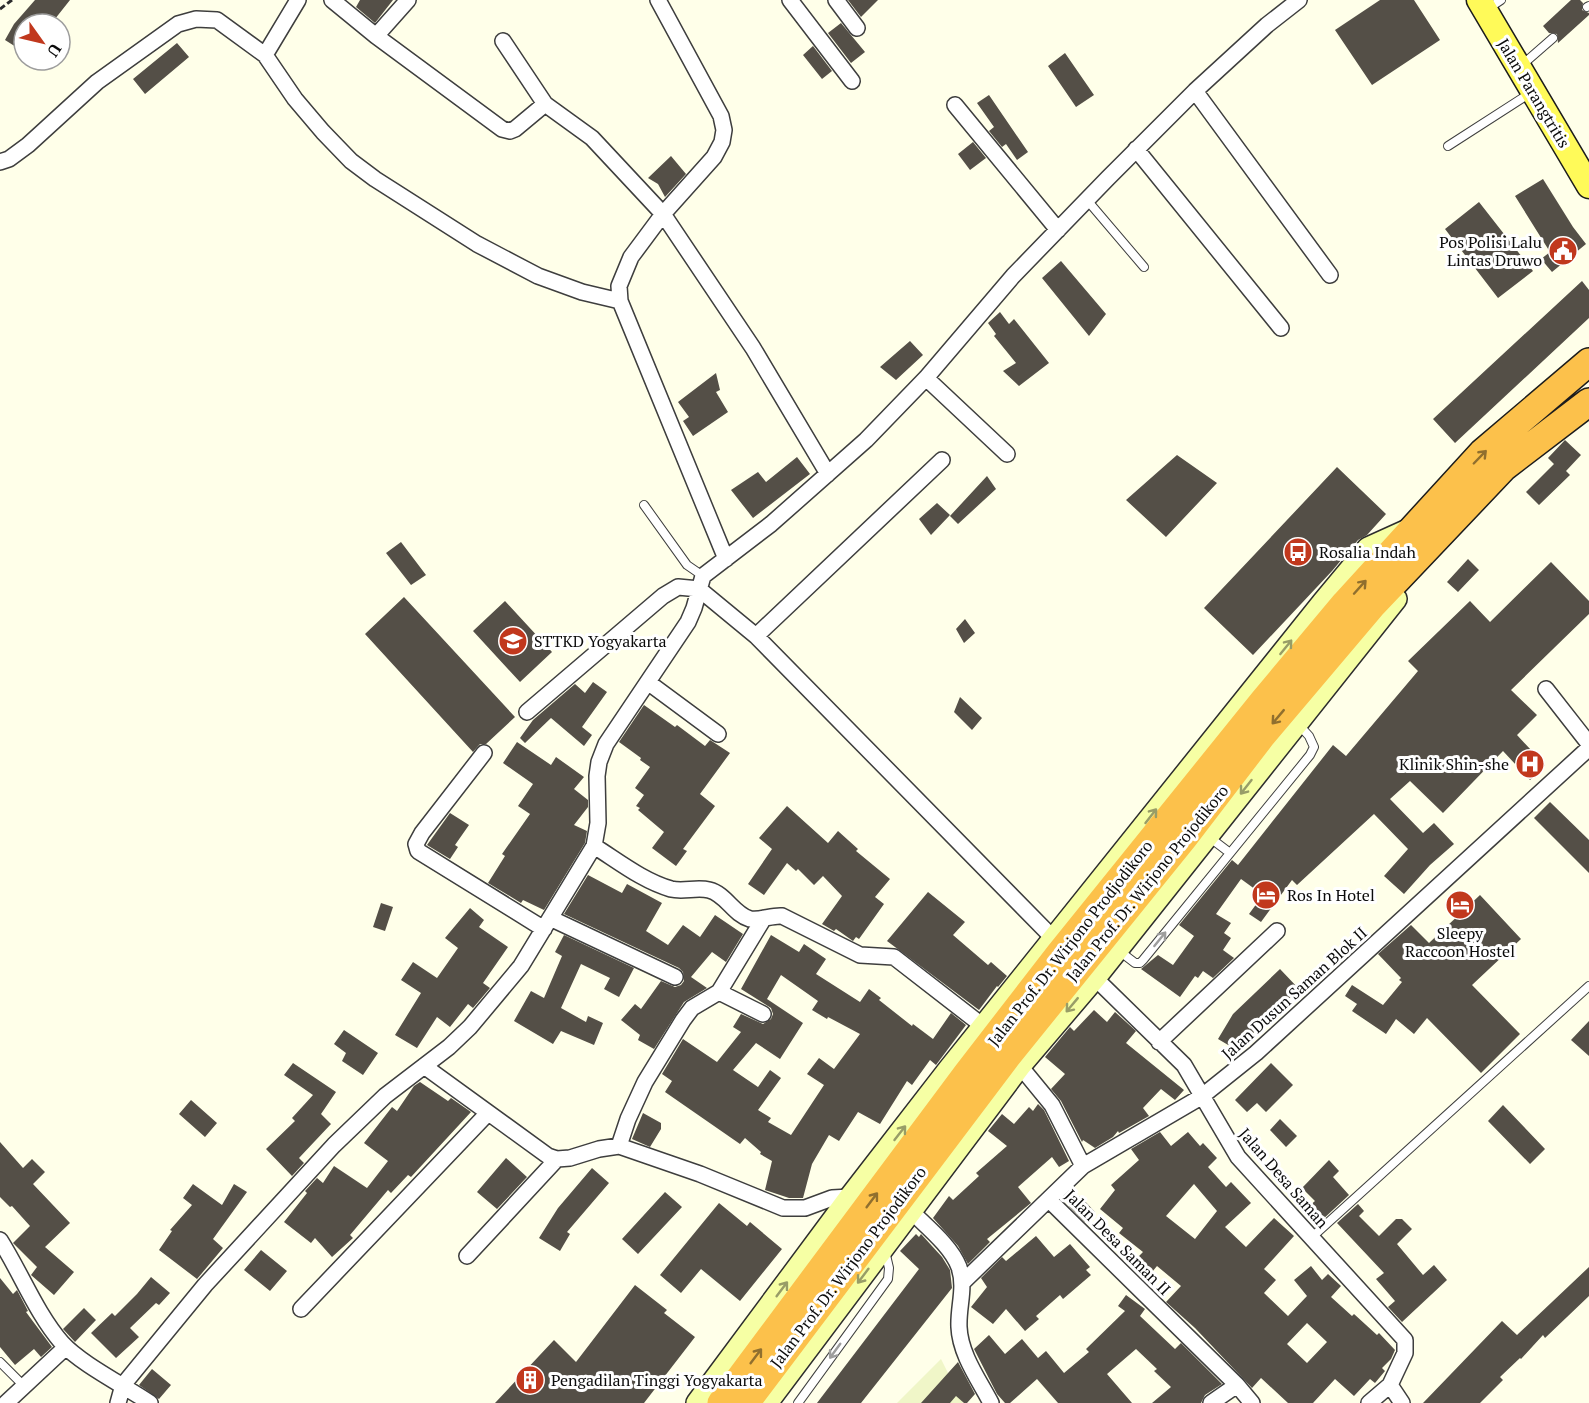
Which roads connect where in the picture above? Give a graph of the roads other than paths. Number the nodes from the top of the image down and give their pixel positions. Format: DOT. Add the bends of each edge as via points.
graph roads {
  1 [pos="298,0"];
  2 [pos="332,0"];
  3 [pos="408,0"];
  4 [pos="658,0"];
  5 [pos="790,0"];
  6 [pos="836,0"];
  7 [pos="1299,0"];
  8 [pos="1488,4"];
  9 [pos="857,28"];
  10 [pos="376,36"];
  11 [pos="1554,38"];
  12 [pos="503,41"];
  13 [pos="265,55"];
  14 [pos="1519,68"];
  15 [pos="852,81"];
  16 [pos="1196,92"];
  17 [pos="1533,92"];
  18 [pos="545,104"];
  19 [pos="955,105"];
  20 [pos="1448,146"];
  21 [pos="1136,149"];
  22 [pos="0,162"];
  23 [pos="1589,186"];
  24 [pos="1087,200"];
  25 [pos="663,214"];
  26 [pos="1058,230"];
  27 [pos="1144,267"];
  28 [pos="1330,275"];
  29 [pos="620,301"];
  30 [pos="1281,328"];
  31 [pos="1588,362"];
  32 [pos="927,378"];
  33 [pos="1589,402"];
  34 [pos="1007,454"];
  35 [pos="942,460"];
  36 [pos="828,474"];
  37 [pos="644,505"];
  38 [pos="1448,508"];
  39 [pos="1422,535"];
  40 [pos="726,559"];
  41 [pos="701,582"];
  42 [pos="756,636"];
  43 [pos="649,682"];
  44 [pos="1546,689"];
  45 [pos="1257,696"];
  46 [pos="527,712"];
  47 [pos="1297,724"];
  48 [pos="717,734"];
  49 [pos="1589,746"];
  50 [pos="484,753"];
  51 [pos="1208,836"];
  52 [pos="594,846"];
  53 [pos="1230,853"];
  54 [pos="764,918"];
  55 [pos="547,924"];
  56 [pos="1277,930"];
  57 [pos="1053,938"];
  58 [pos="1117,949"];
  59 [pos="675,977"];
  60 [pos="1095,978"];
  61 [pos="719,992"];
  62 [pos="1583,992"];
  63 [pos="763,1014"];
  64 [pos="983,1026"];
  65 [pos="1159,1042"];
  66 [pos="424,1066"];
  67 [pos="1020,1066"];
  68 [pos="1202,1097"];
  69 [pos="488,1113"];
  70 [pos="619,1146"];
  71 [pos="557,1159"];
  72 [pos="1083,1166"];
  73 [pos="850,1197"];
  74 [pos="1049,1200"];
  75 [pos="911,1212"];
  76 [pos="1311,1238"];
  77 [pos="0,1240"];
  78 [pos="884,1247"];
  79 [pos="467,1256"];
  80 [pos="963,1282"];
  81 [pos="301,1309"];
  82 [pos="66,1347"];
  83 [pos="0,1362"];
  84 [pos="123,1385"];
  85 [pos="1390,1385"];
  86 [pos="24,1386"];
  87 [pos="1238,1386"];
  88 [pos="6,1403"];
  89 [pos="118,1403"];
  90 [pos="150,1403"];
  91 [pos="697,1403"];
  92 [pos="721,1403"];
  93 [pos="746,1403"];
  94 [pos="767,1403"];
  95 [pos="798,1403"];
  96 [pos="991,1403"];
  97 [pos="1211,1403"];
  98 [pos="1252,1403"];
  99 [pos="1369,1403"];
  100 [pos="1402,1403"];
  1 -- 13 [label="street"];
  2 -- 10 [label="street"];
  3 -- 10 [label="street"];
  4 -- 25 [label="street" via="721,116 724,129 714,157"];
  5 -- 15 [label="street"];
  6 -- 9 [label="street"];
  7 -- 16 [label="street"];
  8 -- 14 [label="main road, Jalan Parangtritis"];
  10 -- 18 [label="street" via="502,129 515,129"];
  11 -- 14 [label="lane"];
  12 -- 18 [label="street"];
  13 -- 22 [label="street" via="218,20 196,19 178,24 97,82 28,145"];
  13 -- 29 [label="street" via="323,132 375,179 477,244 538,276"];
  14 -- 17 [label="main road, Jalan Parangtritis"];
  16 -- 21 [label="street"];
  16 -- 28 [label="street"];
  17 -- 20 [label="lane"];
  17 -- 23 [label="main road, Jalan Parangtritis"];
  18 -- 25 [label="street" via="592,138"];
  19 -- 26 [label="street"];
  21 -- 24 [label="street"];
  21 -- 30 [label="street"];
  24 -- 26 [label="street"];
  24 -- 27 [label="lane"];
  25 -- 29 [label="street" via="631,257 619,286"];
  25 -- 36 [label="street" via="759,357"];
  26 -- 32 [label="street" via="1013,276"];
  29 -- 40 [label="street"];
  38 -- 31 [label="highway, one-way" via="1482,453"];
  32 -- 34 [label="street"];
  32 -- 36 [label="street"];
  33 -- 38 [label="highway"];
  35 -- 42 [label="street"];
  36 -- 40 [label="street"];
  37 -- 41 [label="lane"];
  38 -- 39 [label="highway, Jalan Prof. Dr. Wirjono Prodjodikoro"];
  45 -- 39 [label="highway, Jalan Prof. Dr. Wirjono Prodjodikoro, one-way" via="1345,603"];
  39 -- 47 [label="street" via="1427,564 1380,617"];
  39 -- 93 [label="highway, Jalan Prof. Dr. Wirjono Projodikoro, one-way" via="1371,606 1262,736 1007,1057"];
  40 -- 41 [label="street"];
  41 -- 42 [label="street"];
  41 -- 43 [label="street" via="688,622"];
  41 -- 46 [label="street" via="678,587 663,596"];
  42 -- 57 [label="street"];
  43 -- 48 [label="street"];
  43 -- 52 [label="street" via="606,744 599,762"];
  44 -- 49 [label="street"];
  57 -- 45 [label="street, one-way"];
  92 -- 45 [label="highway, Jalan Prof. Dr. Wirjono Prodjodikoro, one-way" via="967,1072"];
  47 -- 51 [label="street, one-way"];
  47 -- 53 [label="lane" via="1314,747 1310,755"];
  49 -- 68 [label="street, Jalan Dusun Saman Blok II" via="1256,1053"];
  50 -- 55 [label="street" via="422,833 416,843 418,851"];
  51 -- 53 [label="lane"];
  51 -- 58 [label="street"];
  52 -- 54 [label="street" via="651,881 673,890 710,890 738,914 754,920"];
  52 -- 55 [label="street"];
  58 -- 53 [label="lane, one-way" via="1140,963"];
  54 -- 61 [label="street"];
  54 -- 64 [label="street" via="782,916 860,955 894,957"];
  55 -- 59 [label="street"];
  55 -- 66 [label="street" via="521,966 470,1027"];
  56 -- 65 [label="street"];
  57 -- 64 [label="street"];
  58 -- 60 [label="street"];
  60 -- 65 [label="street, Jalan Desa Saman"];
  60 -- 67 [label="street, one-way"];
  61 -- 63 [label="street"];
  61 -- 70 [label="street" via="692,1008 682,1020 645,1082"];
  62 -- 76 [label="lane"];
  73 -- 64 [label="street, one-way"];
  65 -- 68 [label="street, Jalan Desa Saman" via="1184,1065"];
  66 -- 69 [label="street"];
  66 -- 84 [label="street" via="385,1096 334,1145 205,1285"];
  67 -- 72 [label="street, Jalan Desa Saman II" via="1052,1105"];
  67 -- 75 [label="street"];
  68 -- 72 [label="street, Jalan Dusun Saman Blok II"];
  68 -- 76 [label="street, Jalan Desa Saman" via="1238,1157"];
  69 -- 71 [label="street"];
  69 -- 81 [label="street"];
  70 -- 71 [label="street"];
  70 -- 73 [label="street" via="783,1208 805,1208 832,1198"];
  71 -- 79 [label="street"];
  72 -- 74 [label="street, Jalan Desa Saman II"];
  91 -- 73 [label="street, one-way"];
  74 -- 80 [label="street"];
  74 -- 87 [label="street, Jalan Desa Saman II"];
  75 -- 78 [label="street"];
  75 -- 80 [label="street" via="947,1249"];
  76 -- 85 [label="street, Jalan Desa Saman" via="1405,1340 1405,1353"];
  77 -- 82 [label="street"];
  78 -- 94 [label="street, one-way"];
  78 -- 95 [label="lane, one-way" via="888,1279"];
  80 -- 96 [label="street" via="959,1327 971,1365"];
  82 -- 84 [label="street"];
  82 -- 86 [label="street"];
  83 -- 86 [label="lane"];
  84 -- 89 [label="street"];
  84 -- 90 [label="street"];
  85 -- 99 [label="street, Jalan Desa Saman"];
  85 -- 100 [label="street"];
  86 -- 88 [label="street"];
  87 -- 97 [label="street"];
  87 -- 98 [label="street, Jalan Desa Saman II"];
}
